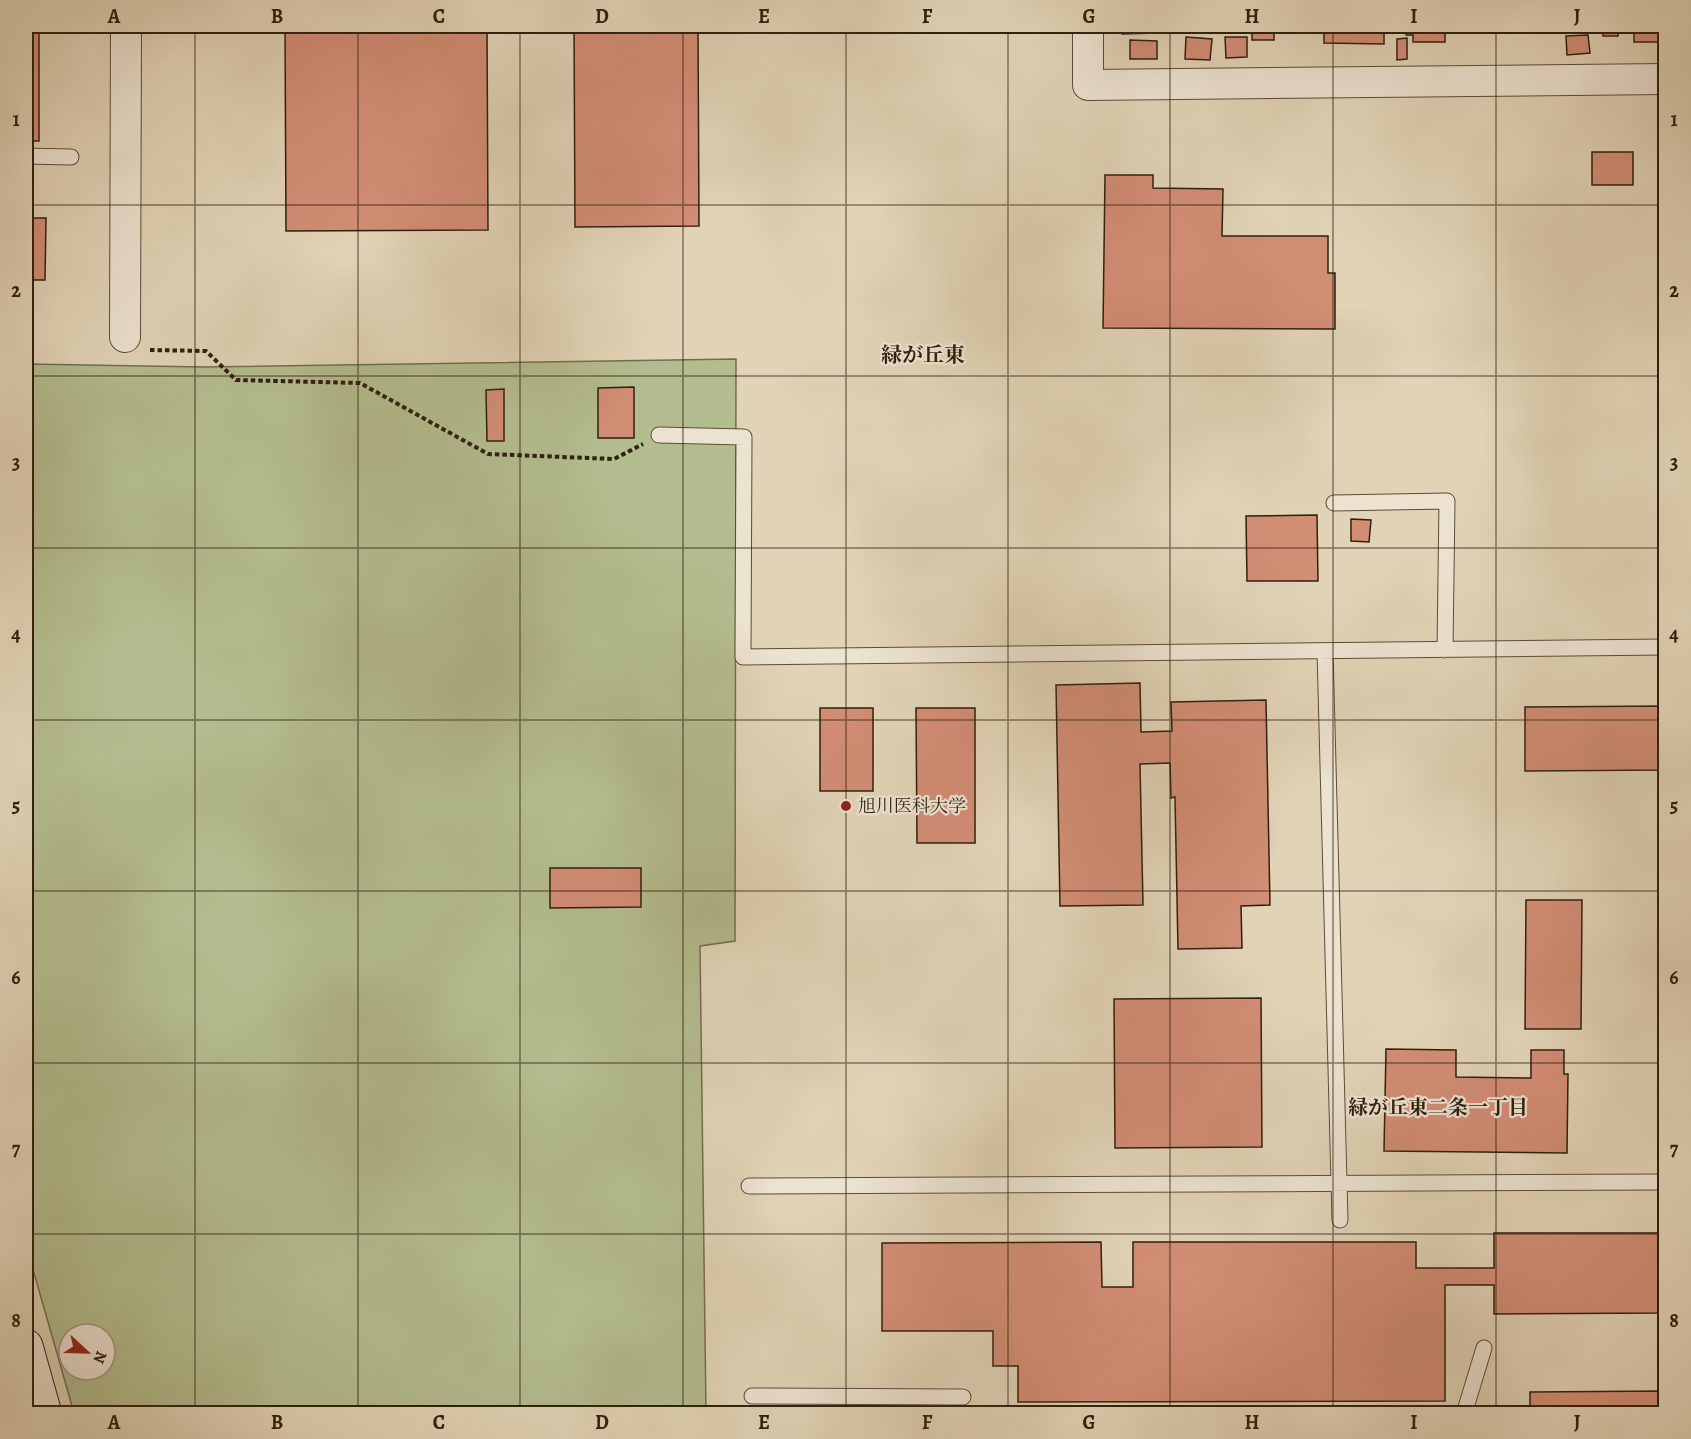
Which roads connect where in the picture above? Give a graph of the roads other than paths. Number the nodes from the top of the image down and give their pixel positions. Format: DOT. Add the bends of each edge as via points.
graph roads {
  1 [pos="126,26"];
  2 [pos="1088,26"];
  3 [pos="1665,79"];
  4 [pos="26,156"];
  5 [pos="71,157"];
  6 [pos="125,337"];
  7 [pos="659,435"];
  8 [pos="1334,503"];
  9 [pos="1665,647"];
  10 [pos="1445,650"];
  11 [pos="1325,651"];
  12 [pos="1665,1182"];
  13 [pos="1339,1184"];
  14 [pos="749,1186"];
  15 [pos="1340,1220"];
  16 [pos="26,1346"];
  17 [pos="1484,1348"];
  18 [pos="752,1396"];
  19 [pos="963,1397"];
  20 [pos="45,1413"];
  21 [pos="1464,1413"];
  1 -- 6 [label="street"];
  2 -- 3 [label="street" via="1088,84"];
  4 -- 5 [label="lane"];
  7 -- 11 [label="lane" via="744,437 743,657"];
  8 -- 10 [label="lane" via="1447,501"];
  9 -- 10 [label="lane"];
  10 -- 11 [label="lane"];
  11 -- 13 [label="lane"];
  12 -- 13 [label="lane"];
  13 -- 14 [label="lane"];
  13 -- 15 [label="lane"];
  16 -- 20 [label="street"];
  17 -- 21 [label="lane"];
  18 -- 19 [label="lane"];
}
